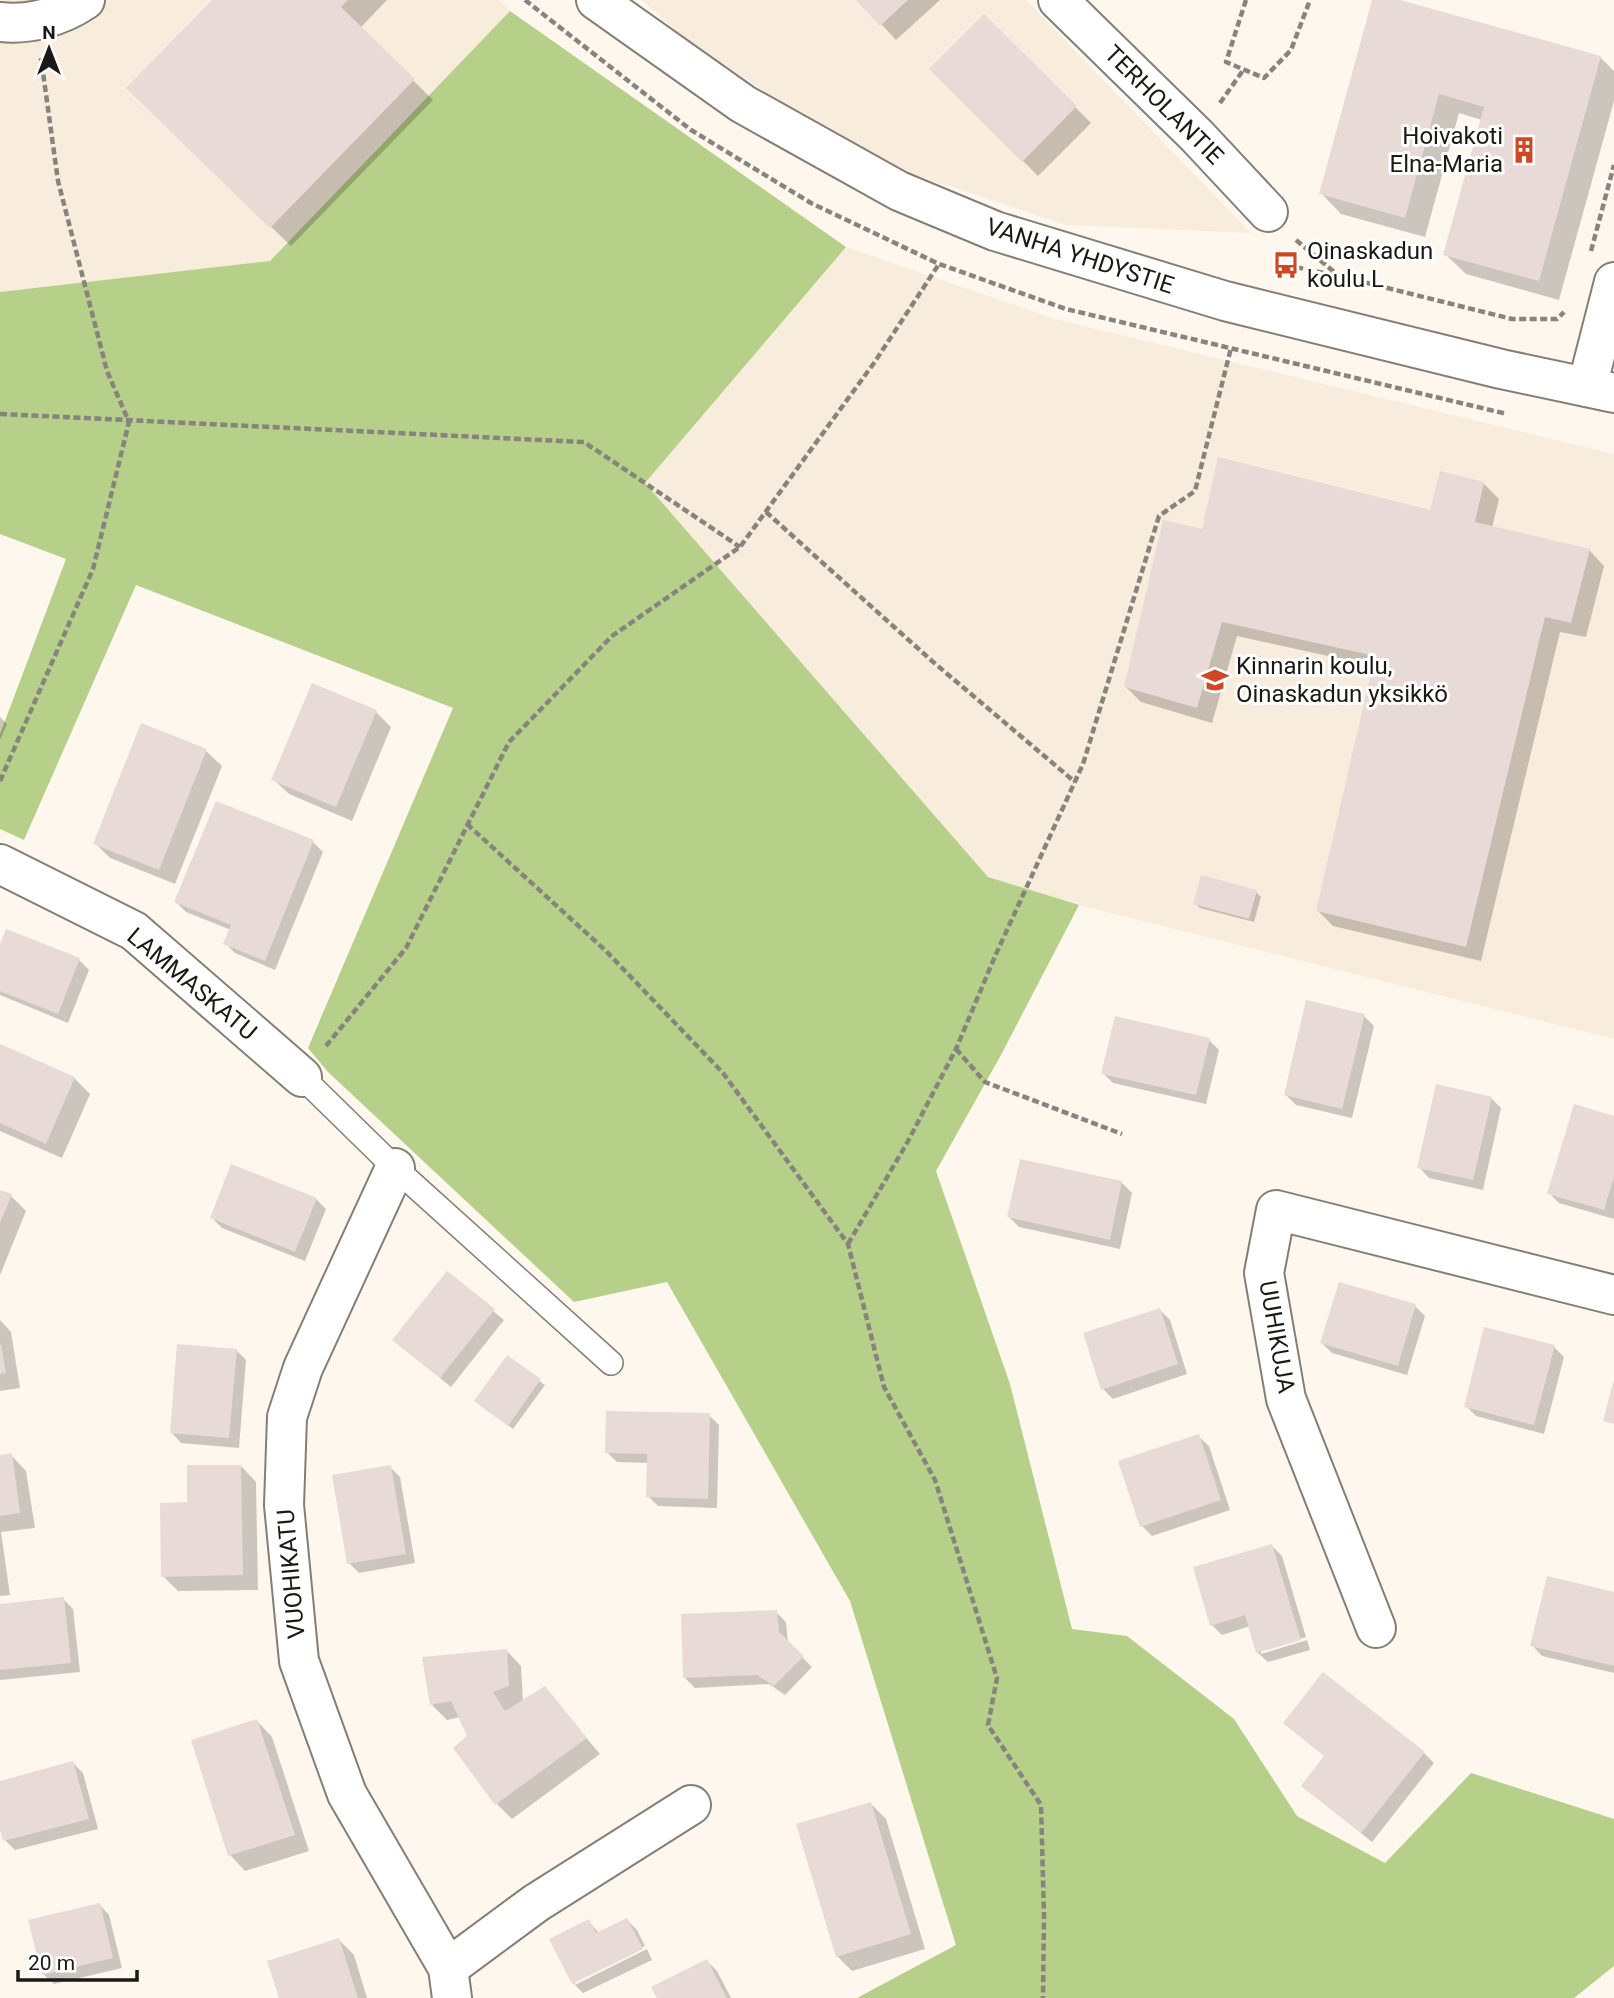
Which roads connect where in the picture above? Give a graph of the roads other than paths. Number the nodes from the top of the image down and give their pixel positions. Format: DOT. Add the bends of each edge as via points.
graph roads {
  1 [pos="85,0"];
  2 [pos="596,0"];
  3 [pos="1058,0"];
  4 [pos="18,21"];
  5 [pos="1268,212"];
  6 [pos="1614,282"];
  7 [pos="1601,390"];
  8 [pos="0,864"];
  9 [pos="302,1077"];
  10 [pos="395,1168"];
  11 [pos="1614,1295"];
  12 [pos="611,1363"];
  13 [pos="1376,1628"];
  14 [pos="691,1805"];
  15 [pos="450,1983"];
  1 -- 4 [label="street" via="72,9"];
  2 -- 7 [label="street, VANHA YHDYSTIE" via="744,104 899,191 995,231 1245,306"];
  3 -- 5 [label="street, TERHOLANTIE"];
  6 -- 7 [label="street"];
  8 -- 9 [label="street, LAMMASKATU" via="134,931"];
  9 -- 10 [label="lane"];
  10 -- 12 [label="lane"];
  10 -- 15 [label="street, VUOHIKATU" via="299,1380 287,1417 284,1505 299,1661 347,1794"];
  11 -- 13 [label="street, UUHIKUJA" via="1276,1210 1264,1273 1286,1399"];
  14 -- 15 [label="street, VUOHIKATU" via="536,1903"];
}
